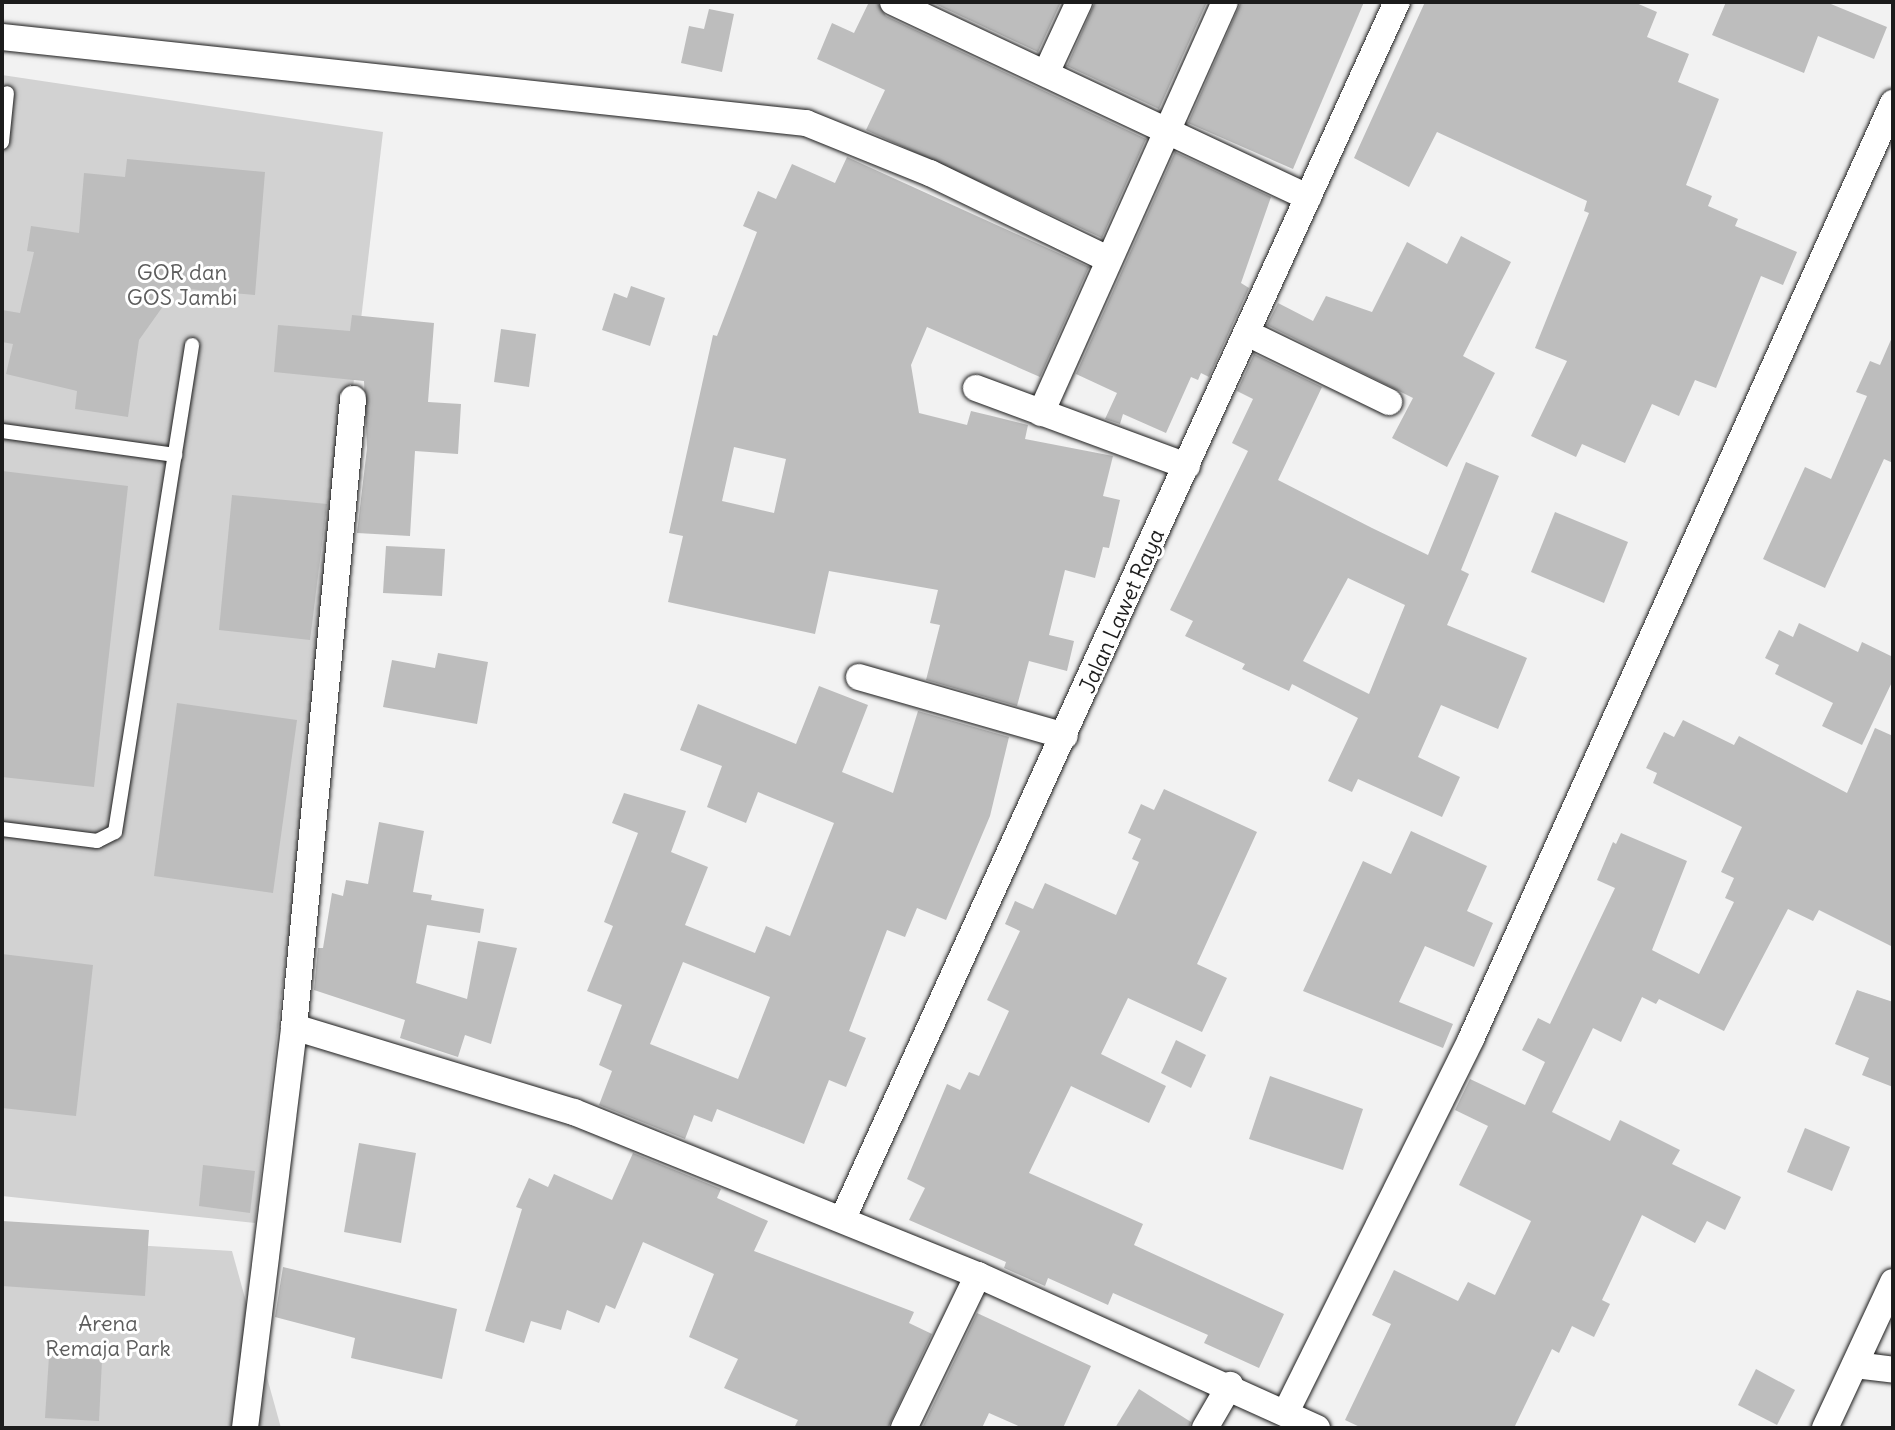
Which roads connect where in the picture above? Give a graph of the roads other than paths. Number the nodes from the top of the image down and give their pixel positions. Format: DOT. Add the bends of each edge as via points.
graph roads {
  1 [pos="893,2"];
  2 [pos="1079,2"];
  3 [pos="1225,2"];
  4 [pos="1397,2"];
  5 [pos="923,7"];
  6 [pos="2,37"];
  7 [pos="1047,71"];
  8 [pos="7,93"];
  9 [pos="1893,103"];
  10 [pos="1166,129"];
  11 [pos="2,142"];
  12 [pos="1308,197"];
  13 [pos="1108,259"];
  14 [pos="1247,333"];
  15 [pos="192,345"];
  16 [pos="976,388"];
  17 [pos="353,399"];
  18 [pos="1389,402"];
  19 [pos="1041,413"];
  20 [pos="2,431"];
  21 [pos="175,455"];
  22 [pos="1187,466"];
  23 [pos="859,677"];
  24 [pos="1065,736"];
  25 [pos="2,829"];
  26 [pos="294,1027"];
  27 [pos="843,1218"];
  28 [pos="978,1275"];
  29 [pos="1893,1282"];
  30 [pos="1855,1365"];
  31 [pos="1893,1370"];
  32 [pos="1230,1385"];
  33 [pos="1286,1412"];
  34 [pos="245,1428"];
  35 [pos="904,1428"];
  36 [pos="1205,1428"];
  37 [pos="1317,1428"];
  38 [pos="1825,1428"];
  1 -- 5 [label="street"];
  2 -- 7 [label="street"];
  3 -- 10 [label="street"];
  4 -- 12 [label="street, Jalan Lawet Raya"];
  5 -- 7 [label="street"];
  6 -- 13 [label="street" via="806,123 930,173"];
  7 -- 10 [label="street"];
  8 -- 11 [label="lane"];
  9 -- 33 [label="street" via="1471,1039"];
  10 -- 12 [label="street"];
  10 -- 13 [label="street"];
  12 -- 14 [label="street, Jalan Lawet Raya"];
  13 -- 19 [label="street"];
  14 -- 18 [label="street"];
  14 -- 22 [label="street, Jalan Lawet Raya"];
  15 -- 21 [label="lane"];
  16 -- 19 [label="street"];
  17 -- 26 [label="street"];
  19 -- 22 [label="street"];
  20 -- 21 [label="lane"];
  21 -- 25 [label="lane" via="115,832 97,841"];
  22 -- 24 [label="street, Jalan Lawet Raya"];
  23 -- 24 [label="street"];
  24 -- 27 [label="street, Jalan Lawet Raya"];
  26 -- 27 [label="street" via="574,1112"];
  26 -- 34 [label="street"];
  27 -- 28 [label="street"];
  28 -- 32 [label="street"];
  28 -- 35 [label="street"];
  29 -- 30 [label="street"];
  30 -- 31 [label="street"];
  30 -- 38 [label="street"];
  32 -- 33 [label="street"];
  32 -- 36 [label="street"];
  33 -- 37 [label="street"];
}
